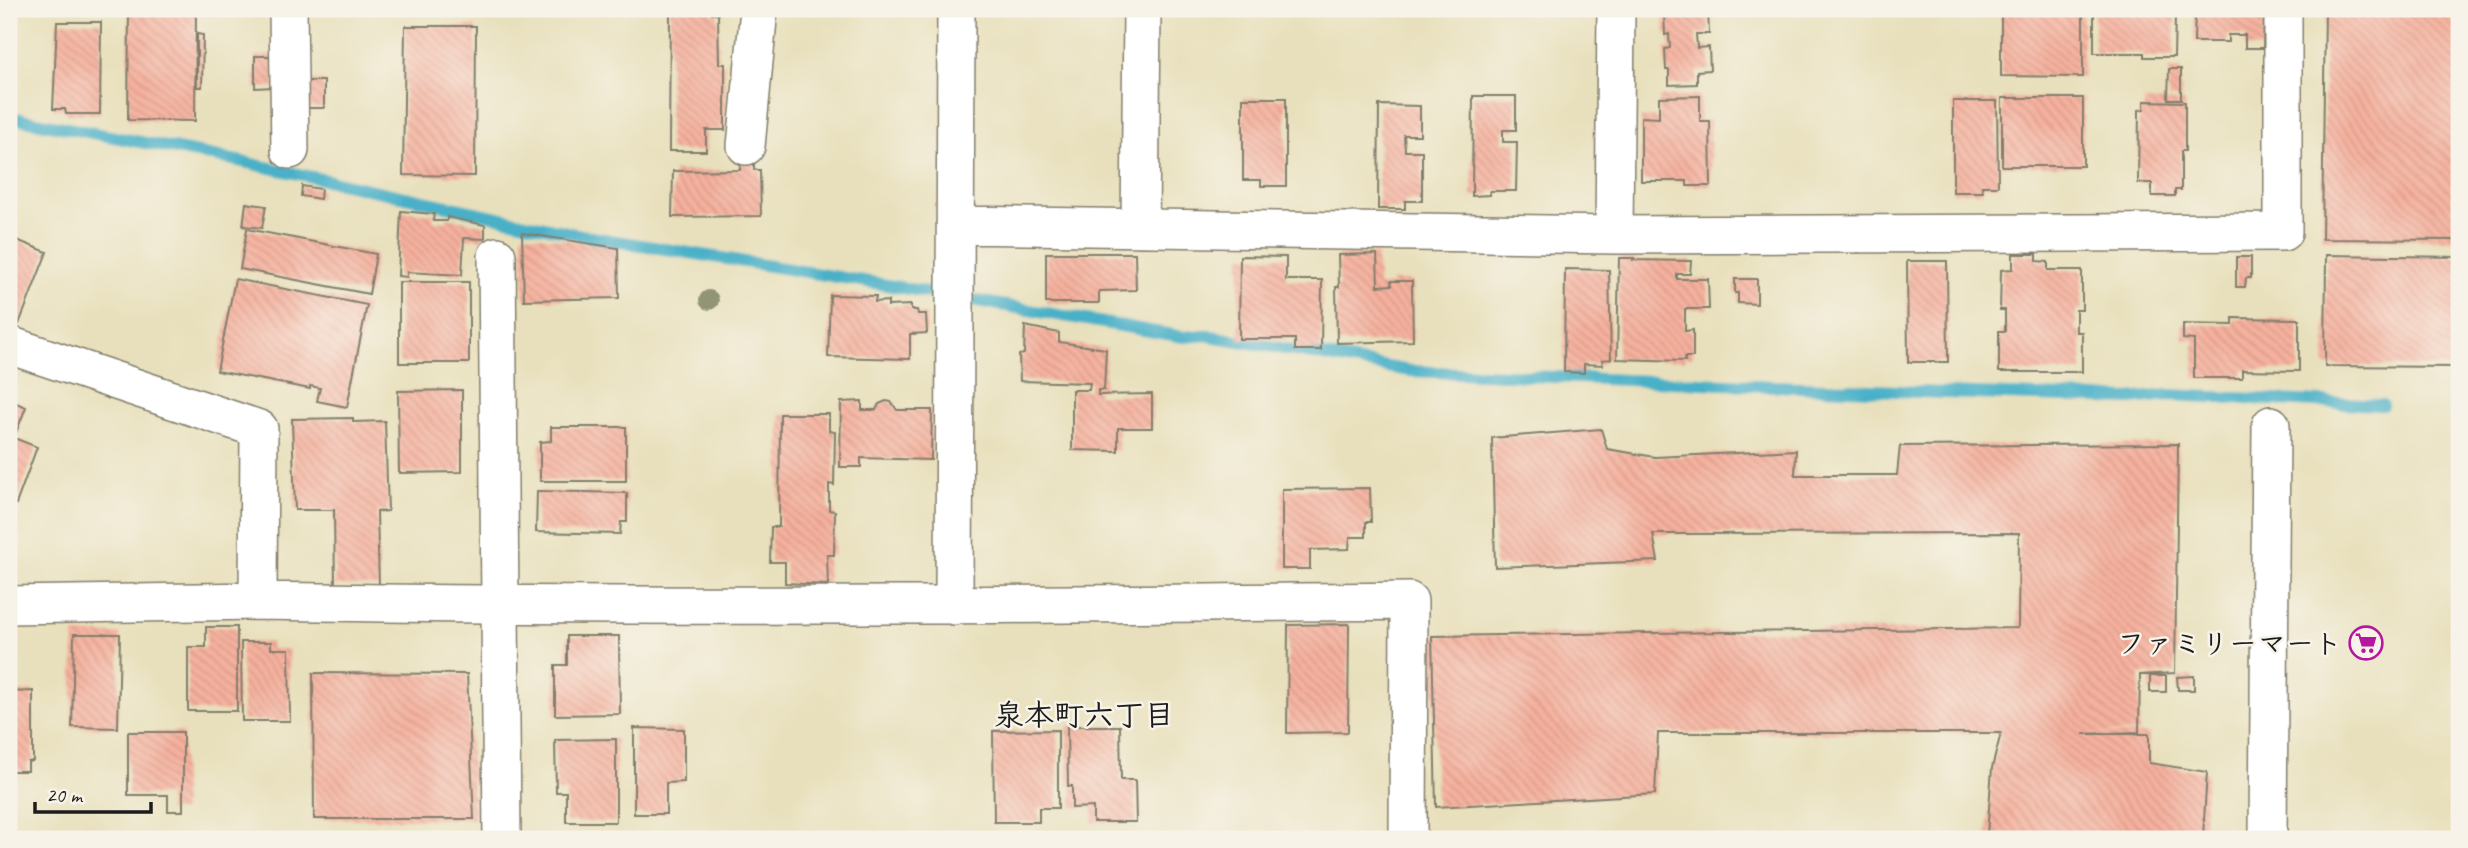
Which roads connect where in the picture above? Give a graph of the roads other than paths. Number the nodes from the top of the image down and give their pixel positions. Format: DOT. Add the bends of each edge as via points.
graph roads {
  1 [pos="288,9"];
  2 [pos="759,9"];
  3 [pos="956,9"];
  4 [pos="1142,9"];
  5 [pos="1616,9"];
  6 [pos="2283,9"];
  7 [pos="746,146"];
  8 [pos="290,150"];
  9 [pos="956,225"];
  10 [pos="1140,228"];
  11 [pos="1614,235"];
  12 [pos="498,257"];
  13 [pos="9,345"];
  14 [pos="2271,425"];
  15 [pos="258,601"];
  16 [pos="9,605"];
  17 [pos="501,606"];
  18 [pos="954,606"];
  19 [pos="502,839"];
  20 [pos="1408,839"];
  21 [pos="2268,839"];
  1 -- 8 [label="street"];
  2 -- 7 [label="street"];
  3 -- 9 [label="street"];
  4 -- 10 [label="street"];
  5 -- 11 [label="street"];
  6 -- 11 [label="street" via="2283,232"];
  9 -- 10 [label="street"];
  9 -- 18 [label="street"];
  10 -- 11 [label="street"];
  12 -- 17 [label="street"];
  13 -- 15 [label="street" via="259,429"];
  14 -- 21 [label="street"];
  15 -- 16 [label="street"];
  15 -- 17 [label="street"];
  17 -- 18 [label="street"];
  17 -- 19 [label="street"];
  18 -- 20 [label="street" via="1409,601"];
}
